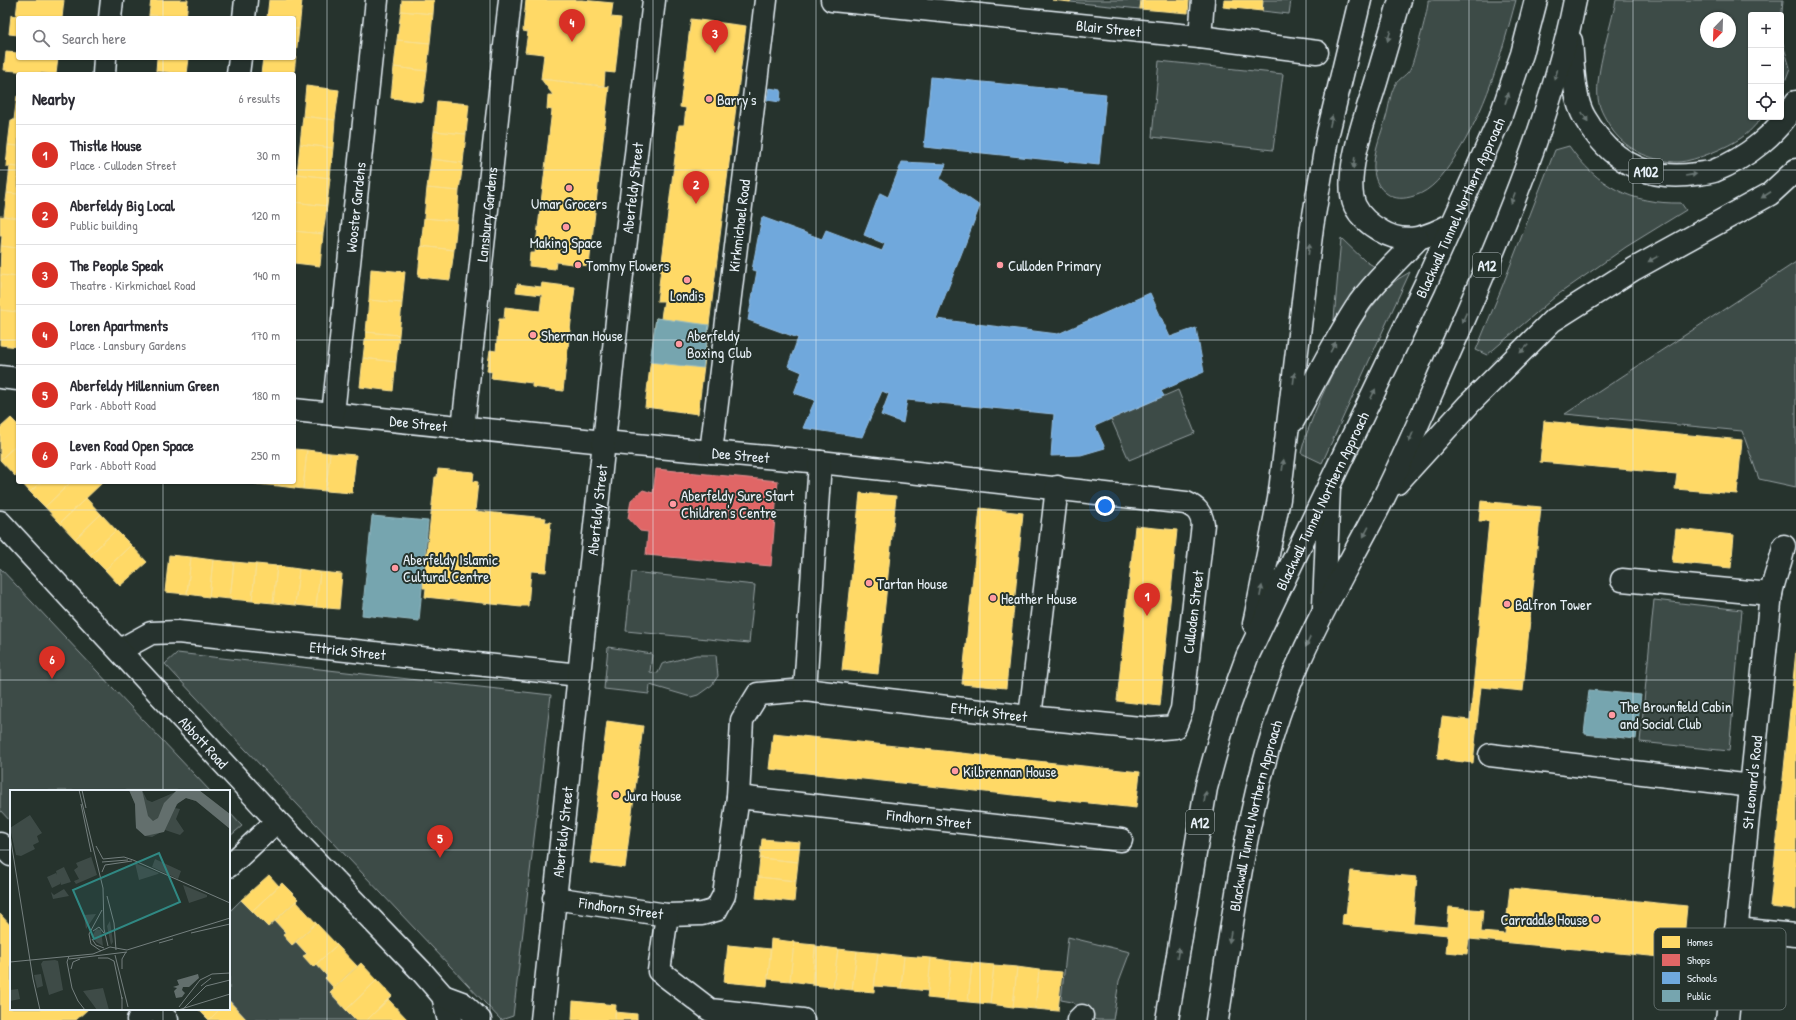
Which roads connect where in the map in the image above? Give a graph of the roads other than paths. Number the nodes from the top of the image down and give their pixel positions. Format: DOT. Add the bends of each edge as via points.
graph roads {
  1 [pos="112,0"];
  2 [pos="246,0"];
  3 [pos="377,0"];
  4 [pos="510,0"];
  5 [pos="654,0"];
  6 [pos="766,0"];
  7 [pos="832,0"];
  8 [pos="1203,0"];
  9 [pos="1360,0"];
  10 [pos="1400,0"];
  11 [pos="1536,0"];
  12 [pos="1575,0"];
  13 [pos="901,3"];
  14 [pos="110,16"];
  15 [pos="244,16"];
  16 [pos="1570,24"];
  17 [pos="1205,38"];
  18 [pos="1317,52"];
  19 [pos="105,60"];
  20 [pos="240,60"];
  21 [pos="104,72"];
  22 [pos="238,72"];
  23 [pos="1796,102"];
  24 [pos="1796,170"];
  25 [pos="1452,224"];
  26 [pos="1418,239"];
  27 [pos="0,377"];
  28 [pos="16,379"];
  29 [pos="296,410"];
  30 [pos="333,414"];
  31 [pos="463,428"];
  32 [pos="1288,431"];
  33 [pos="604,442"];
  34 [pos="711,452"];
  35 [pos="820,462"];
  36 [pos="1057,487"];
  37 [pos="1329,487"];
  38 [pos="1384,498"];
  39 [pos="1186,503"];
  40 [pos="0,522"];
  41 [pos="1784,546"];
  42 [pos="1622,580"];
  43 [pos="1771,594"];
  44 [pos="1324,606"];
  45 [pos="120,650"];
  46 [pos="1247,657"];
  47 [pos="579,675"];
  48 [pos="804,690"];
  49 [pos="758,694"];
  50 [pos="1030,717"];
  51 [pos="1175,727"];
  52 [pos="1490,755"];
  53 [pos="1752,786"];
  54 [pos="738,797"];
  55 [pos="277,821"];
  56 [pos="1121,840"];
  57 [pos="0,844"];
  58 [pos="10,854"];
  59 [pos="230,865"];
  60 [pos="554,898"];
  61 [pos="668,915"];
  62 [pos="1736,928"];
  63 [pos="1786,934"];
  64 [pos="1796,935"];
  65 [pos="443,996"];
  66 [pos="149,1010"];
  67 [pos="157,1010"];
  68 [pos="1727,1010"];
  69 [pos="138,1020"];
  70 [pos="167,1020"];
  71 [pos="451,1020"];
  72 [pos="480,1020"];
  73 [pos="542,1020"];
  74 [pos="803,1020"];
  75 [pos="1167,1020"];
  76 [pos="1217,1020"];
  77 [pos="1726,1020"];
  1 -- 14 [label="main road"];
  2 -- 15 [label="main road"];
  3 -- 30 [label="main road, Wooster Gardens"];
  4 -- 31 [label="main road, Lansbury Gardens"];
  5 -- 33 [label="main road, Aberfeldy Street"];
  6 -- 34 [label="main road, Kirkmichael Road"];
  7 -- 13 [label="main road, Blair Street"];
  8 -- 17 [label="main road"];
  32 -- 9 [label="main road, A12, one-way" via="1312,227 1328,133"];
  10 -- 26 [label="main road, one-way" via="1356,150 1351,184 1355,206 1368,224 1386,235"];
  25 -- 11 [label="main road, Blackwall Tunnel Northern Approach, one-way" via="1500,118 1522,54"];
  12 -- 16 [label="main road, Blackwall Tunnel Northern Approach / A102"];
  13 -- 17 [label="main road, Blair Street"];
  16 -- 23 [label="main road, A102, one-way" via="1574,77 1580,110 1601,142 1621,159 1651,174 1683,176 1712,172 1737,161 1760,144 1786,118"];
  16 -- 38 [label="main road, Blackwall Tunnel Northern Approach / A12, one-way" via="1550,97 1501,229 1478,287"];
  17 -- 18 [label="main road, Blair Street"];
  19 -- 21 [label="main road"];
  20 -- 22 [label="main road"];
  24 -- 38 [label="main road, A12, one-way" via="1770,194 1634,269 1552,321 1469,404"];
  25 -- 26 [label="main road" via="1435,234"];
  37 -- 25 [label="main road, Blackwall Tunnel Northern Approach / A12, one-way"];
  32 -- 26 [label="main road, one-way" via="1336,341 1361,301"];
  27 -- 28 [label="main road"];
  29 -- 30 [label="main road, Dee Street"];
  30 -- 31 [label="main road, Dee Street"];
  31 -- 33 [label="main road, Dee Street"];
  46 -- 32 [label="main road, A12, one-way" via="1279,499"];
  33 -- 34 [label="main road, Dee Street"];
  33 -- 47 [label="main road, Aberfeldy Street"];
  34 -- 35 [label="main road, Dee Street"];
  35 -- 36 [label="main road, Dee Street"];
  35 -- 48 [label="main road"];
  36 -- 39 [label="main road, Dee Street"];
  36 -- 50 [label="main road"];
  37 -- 44 [label="main road"];
  37 -- 46 [label="main road, Blackwall Tunnel Northern Approach / A12"];
  38 -- 44 [label="main road, Blackwall Tunnel Northern Approach / A12, one-way"];
  39 -- 51 [label="main road, Culloden Street" via="1200,512 1203,524 1182,709"];
  40 -- 45 [label="main road, Abbott Road"];
  41 -- 43 [label="main road, St Leonard's Road"];
  42 -- 43 [label="main road"];
  43 -- 53 [label="main road, St Leonard's Road"];
  44 -- 76 [label="main road, Blackwall Tunnel Northern Approach / A12, one-way" via="1295,670 1271,735 1250,813"];
  45 -- 47 [label="main road, Ettrick Street" via="151,633 178,632"];
  45 -- 55 [label="main road, Abbott Road"];
  75 -- 46 [label="main road, Blackwall Tunnel Northern Approach / A12, one-way" via="1206,788 1226,715"];
  47 -- 60 [label="main road, Aberfeldy Street"];
  48 -- 49 [label="main road, Ettrick Street"];
  48 -- 50 [label="main road, Ettrick Street"];
  49 -- 54 [label="main road, Findhorn Street" via="742,720"];
  50 -- 51 [label="main road, Ettrick Street" via="1150,729"];
  52 -- 53 [label="main road"];
  53 -- 62 [label="main road, St Leonard's Road"];
  54 -- 56 [label="main road, Findhorn Street"];
  54 -- 61 [label="main road, Findhorn Street" via="724,895 716,910 702,914"];
  55 -- 59 [label="main road"];
  55 -- 65 [label="main road, Abbott Road"];
  57 -- 58 [label="main road"];
  60 -- 61 [label="main road, Findhorn Street"];
  60 -- 73 [label="main road, Aberfeldy Street"];
  61 -- 74 [label="main road" via="658,971 710,1010"];
  63 -- 64 [label="main road"];
  65 -- 71 [label="main road, Abbott Road"];
  65 -- 72 [label="main road, Abbott Road" via="462,1003"];
  66 -- 69 [label="main road"];
  67 -- 70 [label="main road"];
  68 -- 77 [label="main road, St Leonard's Road"];
}
